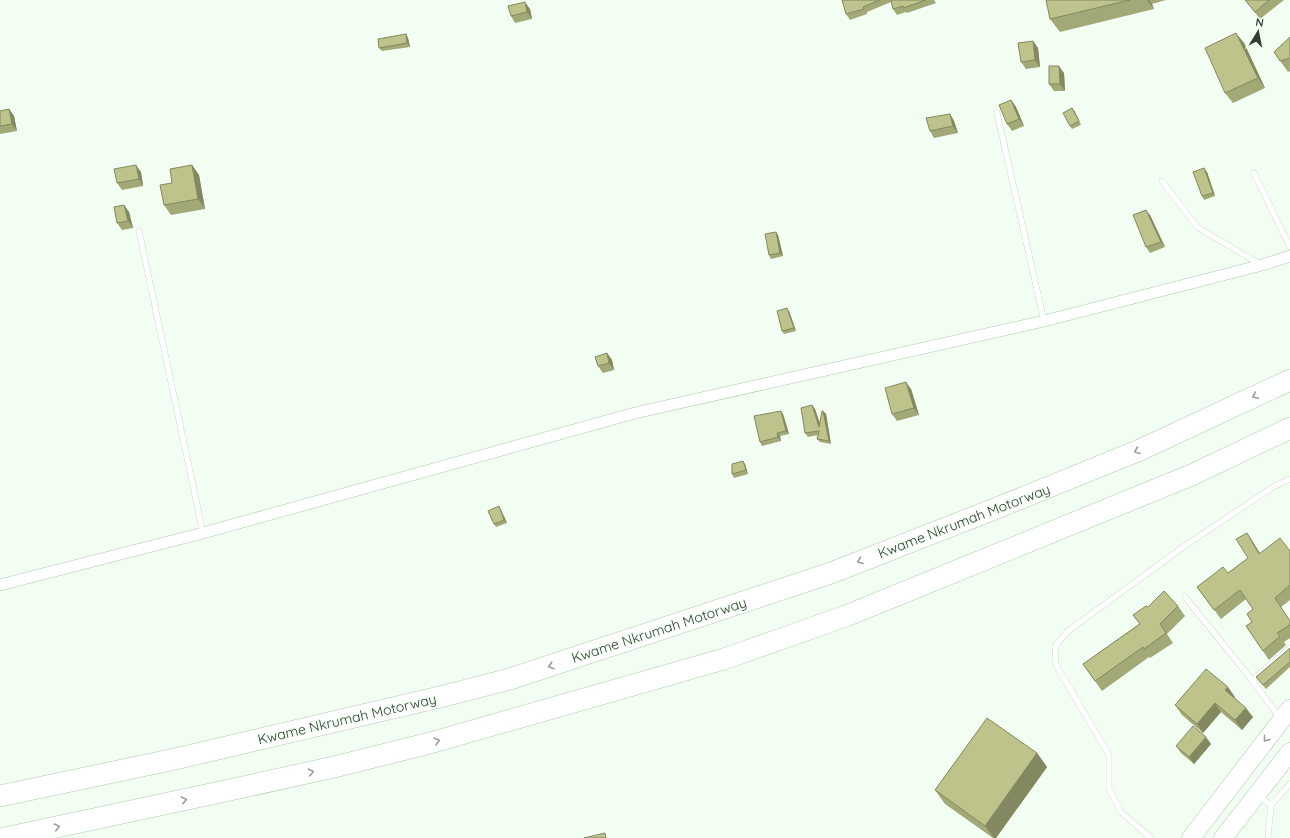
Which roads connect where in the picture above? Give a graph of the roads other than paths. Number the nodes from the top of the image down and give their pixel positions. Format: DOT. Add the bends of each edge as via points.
graph roads {
  1 [pos="997,113"];
  2 [pos="1254,173"];
  3 [pos="1162,181"];
  4 [pos="139,231"];
  5 [pos="1290,247"];
  6 [pos="1290,256"];
  7 [pos="1262,265"];
  8 [pos="1044,320"];
  9 [pos="1290,380"];
  10 [pos="1290,428"];
  11 [pos="1290,479"];
  12 [pos="203,533"];
  13 [pos="0,585"];
  14 [pos="1185,597"];
  15 [pos="1290,648"];
  16 [pos="1252,680"];
  17 [pos="1286,714"];
  18 [pos="1290,752"];
  19 [pos="1290,784"];
  20 [pos="23,785"];
  21 [pos="54,785"];
  22 [pos="1256,795"];
  23 [pos="0,796"];
  24 [pos="1272,805"];
  25 [pos="5,838"];
  26 [pos="1152,838"];
  27 [pos="1191,838"];
  28 [pos="1223,838"];
  29 [pos="1268,838"];
  1 -- 8 [label="lane"];
  2 -- 5 [label="lane"];
  3 -- 7 [label="lane" via="1197,227"];
  4 -- 12 [label="lane"];
  6 -- 7 [label="street"];
  7 -- 8 [label="street"];
  8 -- 12 [label="street" via="635,413"];
  9 -- 21 [label="highway, Kwame Nkrumah Motorway, one-way" via="1140,450 997,508 831,573 692,620 510,679 175,759"];
  25 -- 10 [label="highway, one-way" via="334,767 430,743 724,659 846,616 1194,474"];
  11 -- 26 [label="lane" via="1273,487 1186,545 1068,631 1055,646 1056,665 1110,755 1109,788 1121,812"];
  12 -- 13 [label="street"];
  14 -- 16 [label="lane"];
  15 -- 16 [label="lane"];
  16 -- 17 [label="lane"];
  17 -- 27 [label="main road, one-way"];
  18 -- 22 [label="main road"];
  19 -- 24 [label="lane"];
  20 -- 21 [label="lane"];
  21 -- 23 [label="highway, Kwame Nkrumah Motorway"];
  22 -- 24 [label="lane"];
  22 -- 28 [label="main road"];
  24 -- 29 [label="lane"];
}
